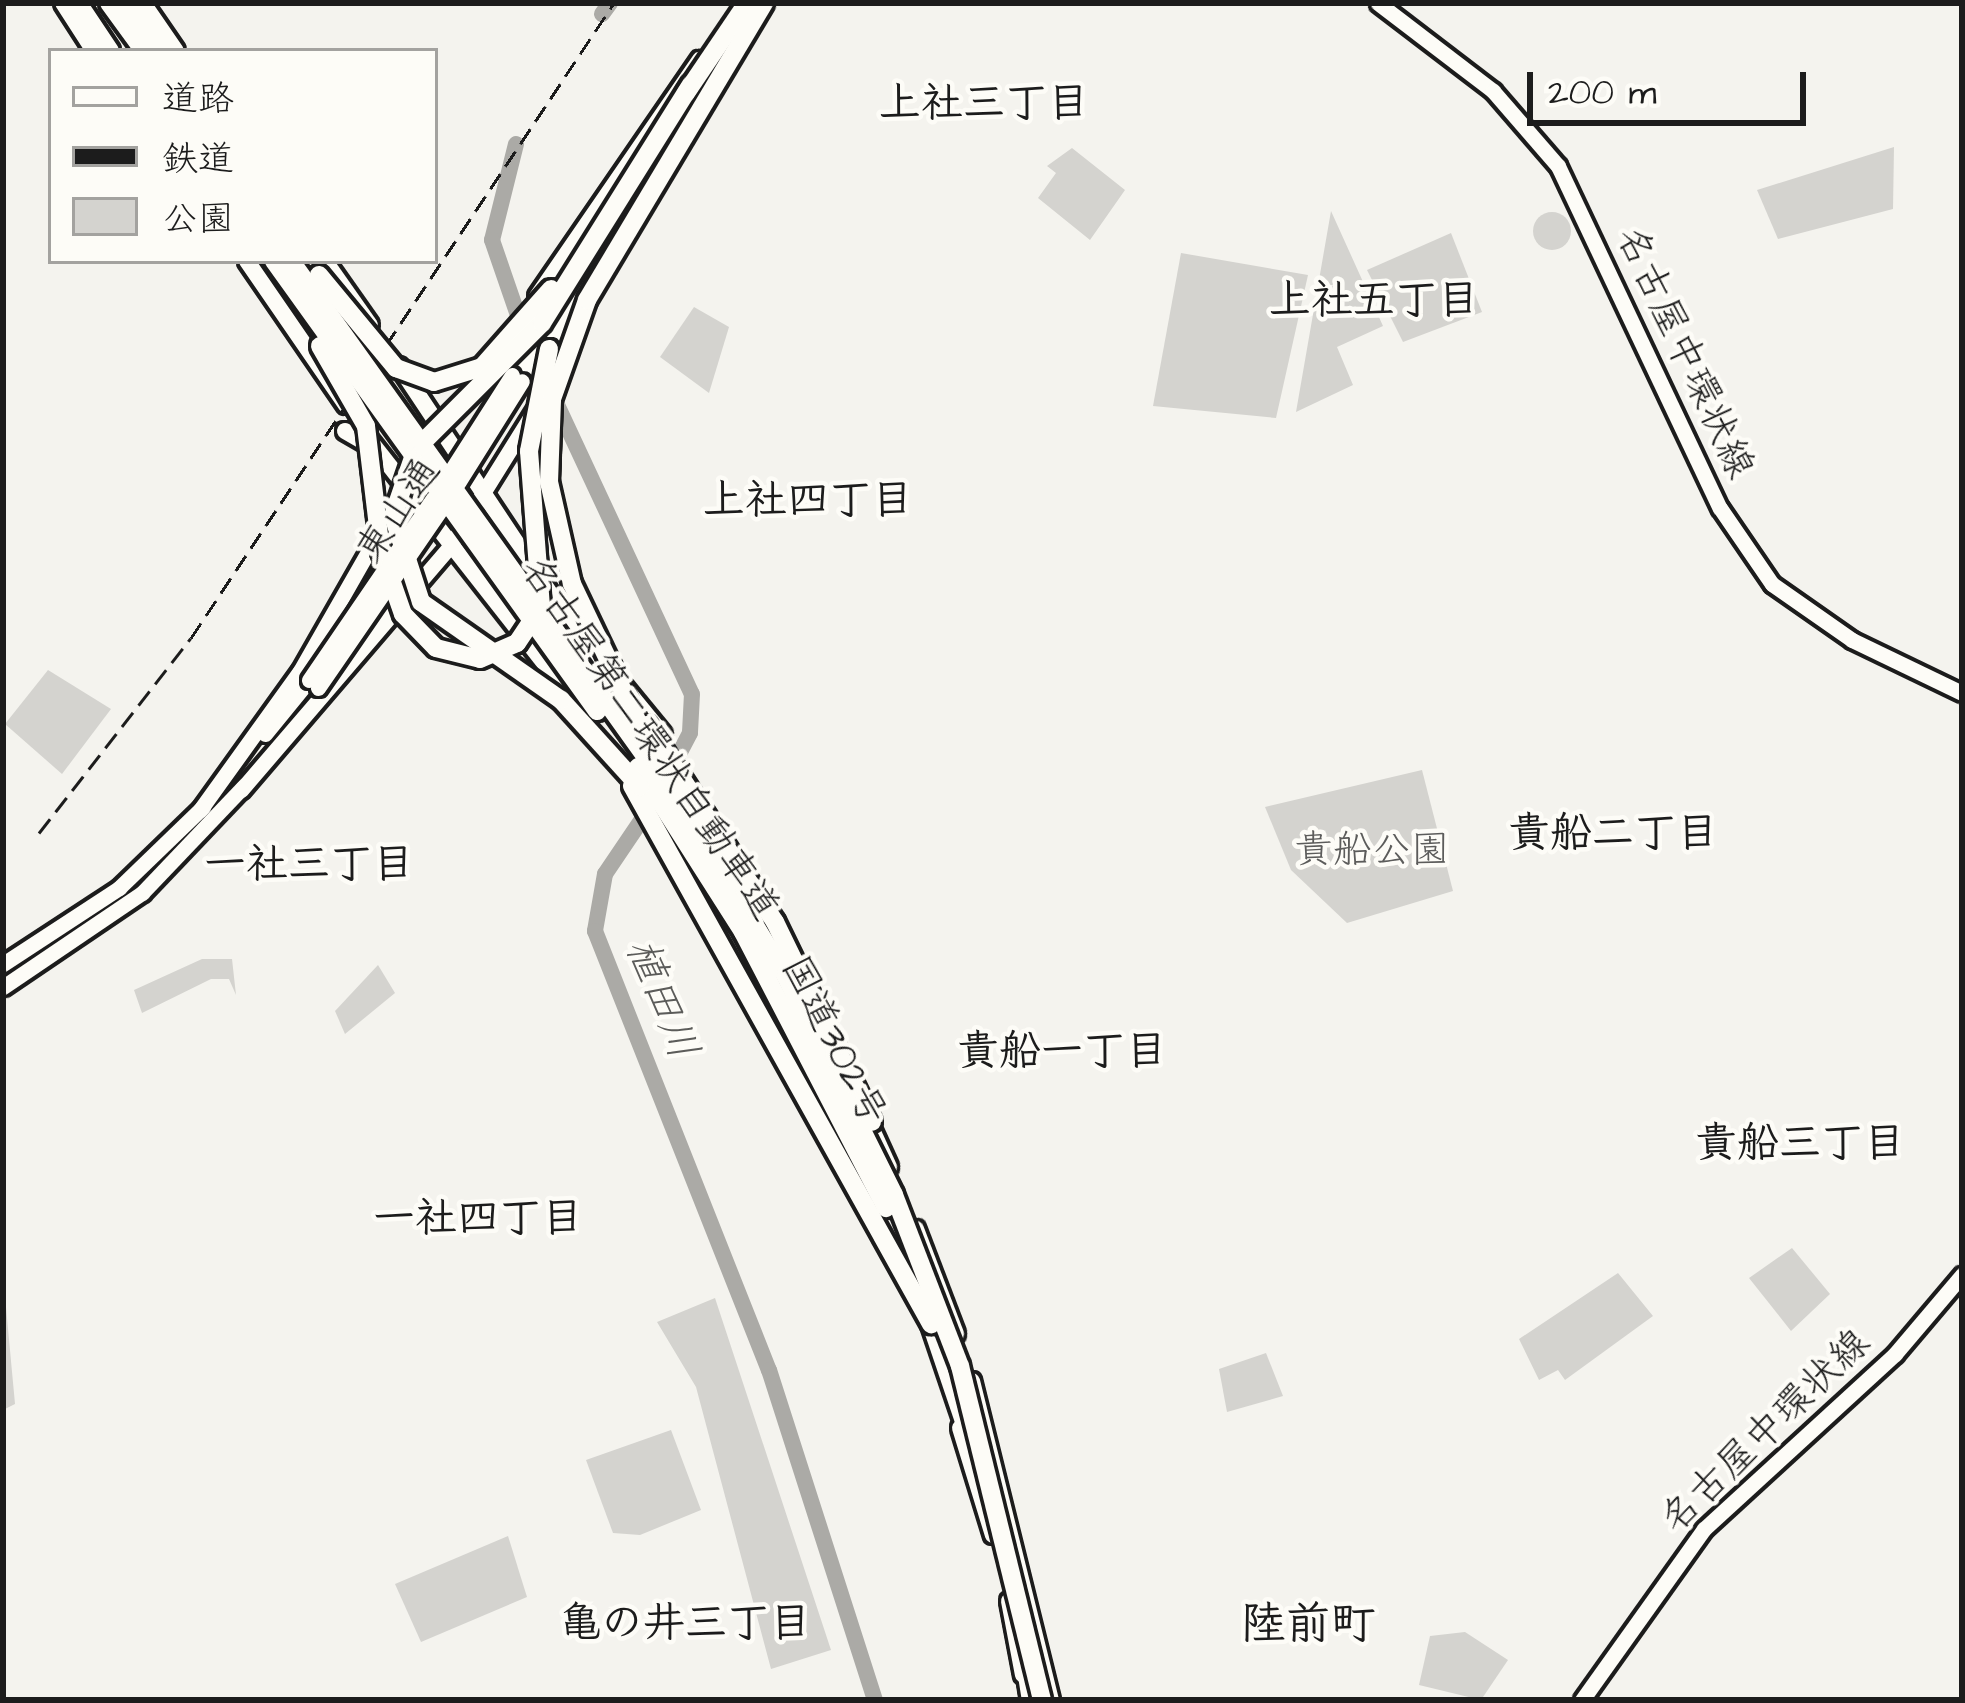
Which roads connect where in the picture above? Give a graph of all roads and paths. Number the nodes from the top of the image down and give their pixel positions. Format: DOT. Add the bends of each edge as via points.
graph roads {
  1 [pos="63,3"];
  2 [pos="110,3"];
  3 [pos="127,3"];
  4 [pos="143,3"];
  5 [pos="737,3"];
  6 [pos="748,3"];
  7 [pos="764,3"];
  8 [pos="773,3"];
  9 [pos="1378,3"];
  10 [pos="86,8"];
  11 [pos="724,24"];
  12 [pos="747,39"];
  13 [pos="88,48"];
  14 [pos="106,48"];
  15 [pos="126,48"];
  16 [pos="141,48"];
  17 [pos="159,48"];
  18 [pos="174,48"];
  19 [pos="696,88"];
  20 [pos="648,186"];
  21 [pos="245,264"];
  22 [pos="248,264"];
  23 [pos="266,264"];
  24 [pos="276,264"];
  25 [pos="293,264"];
  26 [pos="311,264"];
  27 [pos="327,264"];
  28 [pos="240,284"];
  29 [pos="345,431"];
  30 [pos="443,435"];
  31 [pos="375,448"];
  32 [pos="404,491"];
  33 [pos="484,496"];
  34 [pos="450,545"];
  35 [pos="570,623"];
  36 [pos="519,633"];
  37 [pos="526,683"];
  38 [pos="313,684"];
  39 [pos="1962,693"];
  40 [pos="628,773"];
  41 [pos="241,790"];
  42 [pos="200,810"];
  43 [pos="667,815"];
  44 [pos="695,826"];
  45 [pos="3,964"];
  46 [pos="3,987"];
  47 [pos="921,1263"];
  48 [pos="1962,1276"];
  49 [pos="931,1324"];
  50 [pos="1029,1700"];
  51 [pos="1042,1700"];
  52 [pos="1051,1700"];
  53 [pos="1582,1700"];
  1 -- 13 [label="highway"];
  2 -- 16 [label="highway"];
  3 -- 17 [label="highway"];
  4 -- 18 [label="highway"];
  5 -- 11 [label="main road, 東山通"];
  6 -- 19 [label="highway, bridge"];
  7 -- 20 [label="highway, bridge"];
  8 -- 12 [label="main road, 東山通"];
  9 -- 39 [label="main road, 名古屋中環状線" via="1493,91 1558,166 1720,508 1772,584 1852,640"];
  10 -- 14 [label="highway"];
  10 -- 15 [label="highway"];
  11 -- 19 [label="main road, 東山通"];
  11 -- 30 [label="main road, bridge"];
  12 -- 19 [label="main road, 東山通"];
  12 -- 33 [label="main road, bridge"];
  19 -- 26 [label="highway, bridge" via="530,317 476,372 434,382 396,368"];
  19 -- 38 [label="main road, 東山通, bridge"];
  19 -- 43 [label="highway, bridge" via="542,323 416,448 393,516 421,602 561,700"];
  20 -- 23 [label="highway, bridge" via="542,367 529,451 544,592 529,633 493,657 436,648 404,614 381,551 362,413"];
  20 -- 44 [label="highway, bridge" via="560,370 548,453 554,515 610,681"];
  21 -- 28 [label="highway"];
  22 -- 31 [label="highway, 国道302号"];
  24 -- 43 [label="highway, 名古屋第二環状自動車道, bridge"];
  25 -- 44 [label="highway, 名古屋第二環状自動車道, bridge"];
  27 -- 30 [label="highway, 国道302号"];
  29 -- 31 [label="highway"];
  30 -- 32 [label="main road"];
  30 -- 33 [label="highway, 国道302号"];
  31 -- 32 [label="highway, 国道302号"];
  32 -- 34 [label="highway, 国道302号"];
  32 -- 42 [label="main road" via="300,670"];
  33 -- 34 [label="main road"];
  33 -- 35 [label="highway, 国道302号"];
  34 -- 36 [label="highway, 国道302号"];
  34 -- 41 [label="main road"];
  35 -- 47 [label="highway, bridge" via="702,806 854,1073"];
  35 -- 52 [label="highway, 国道302号, bridge" via="791,974 939,1282 1002,1480"];
  36 -- 37 [label="highway"];
  36 -- 40 [label="highway, 国道302号"];
  38 -- 41 [label="main road, 東山通"];
  38 -- 42 [label="main road, 東山通"];
  40 -- 43 [label="highway, 国道302号, bridge"];
  40 -- 49 [label="highway, bridge"];
  41 -- 46 [label="main road, 東山通" via="142,893"];
  42 -- 45 [label="main road, 東山通" via="119,888"];
  43 -- 49 [label="highway, 名古屋第二環状自動車道, bridge" via="850,1132"];
  43 -- 50 [label="highway, 国道302号" via="770,986 914,1293 999,1552"];
  44 -- 47 [label="highway, 名古屋第二環状自動車道, bridge" via="786,977"];
  47 -- 51 [label="highway, 名古屋第二環状自動車道, bridge" via="1009,1530"];
  48 -- 53 [label="main road, 名古屋中環状線" via="1894,1354 1704,1529"];
  49 -- 50 [label="highway, 名古屋第二環状自動車道, bridge" via="997,1534"];
}
